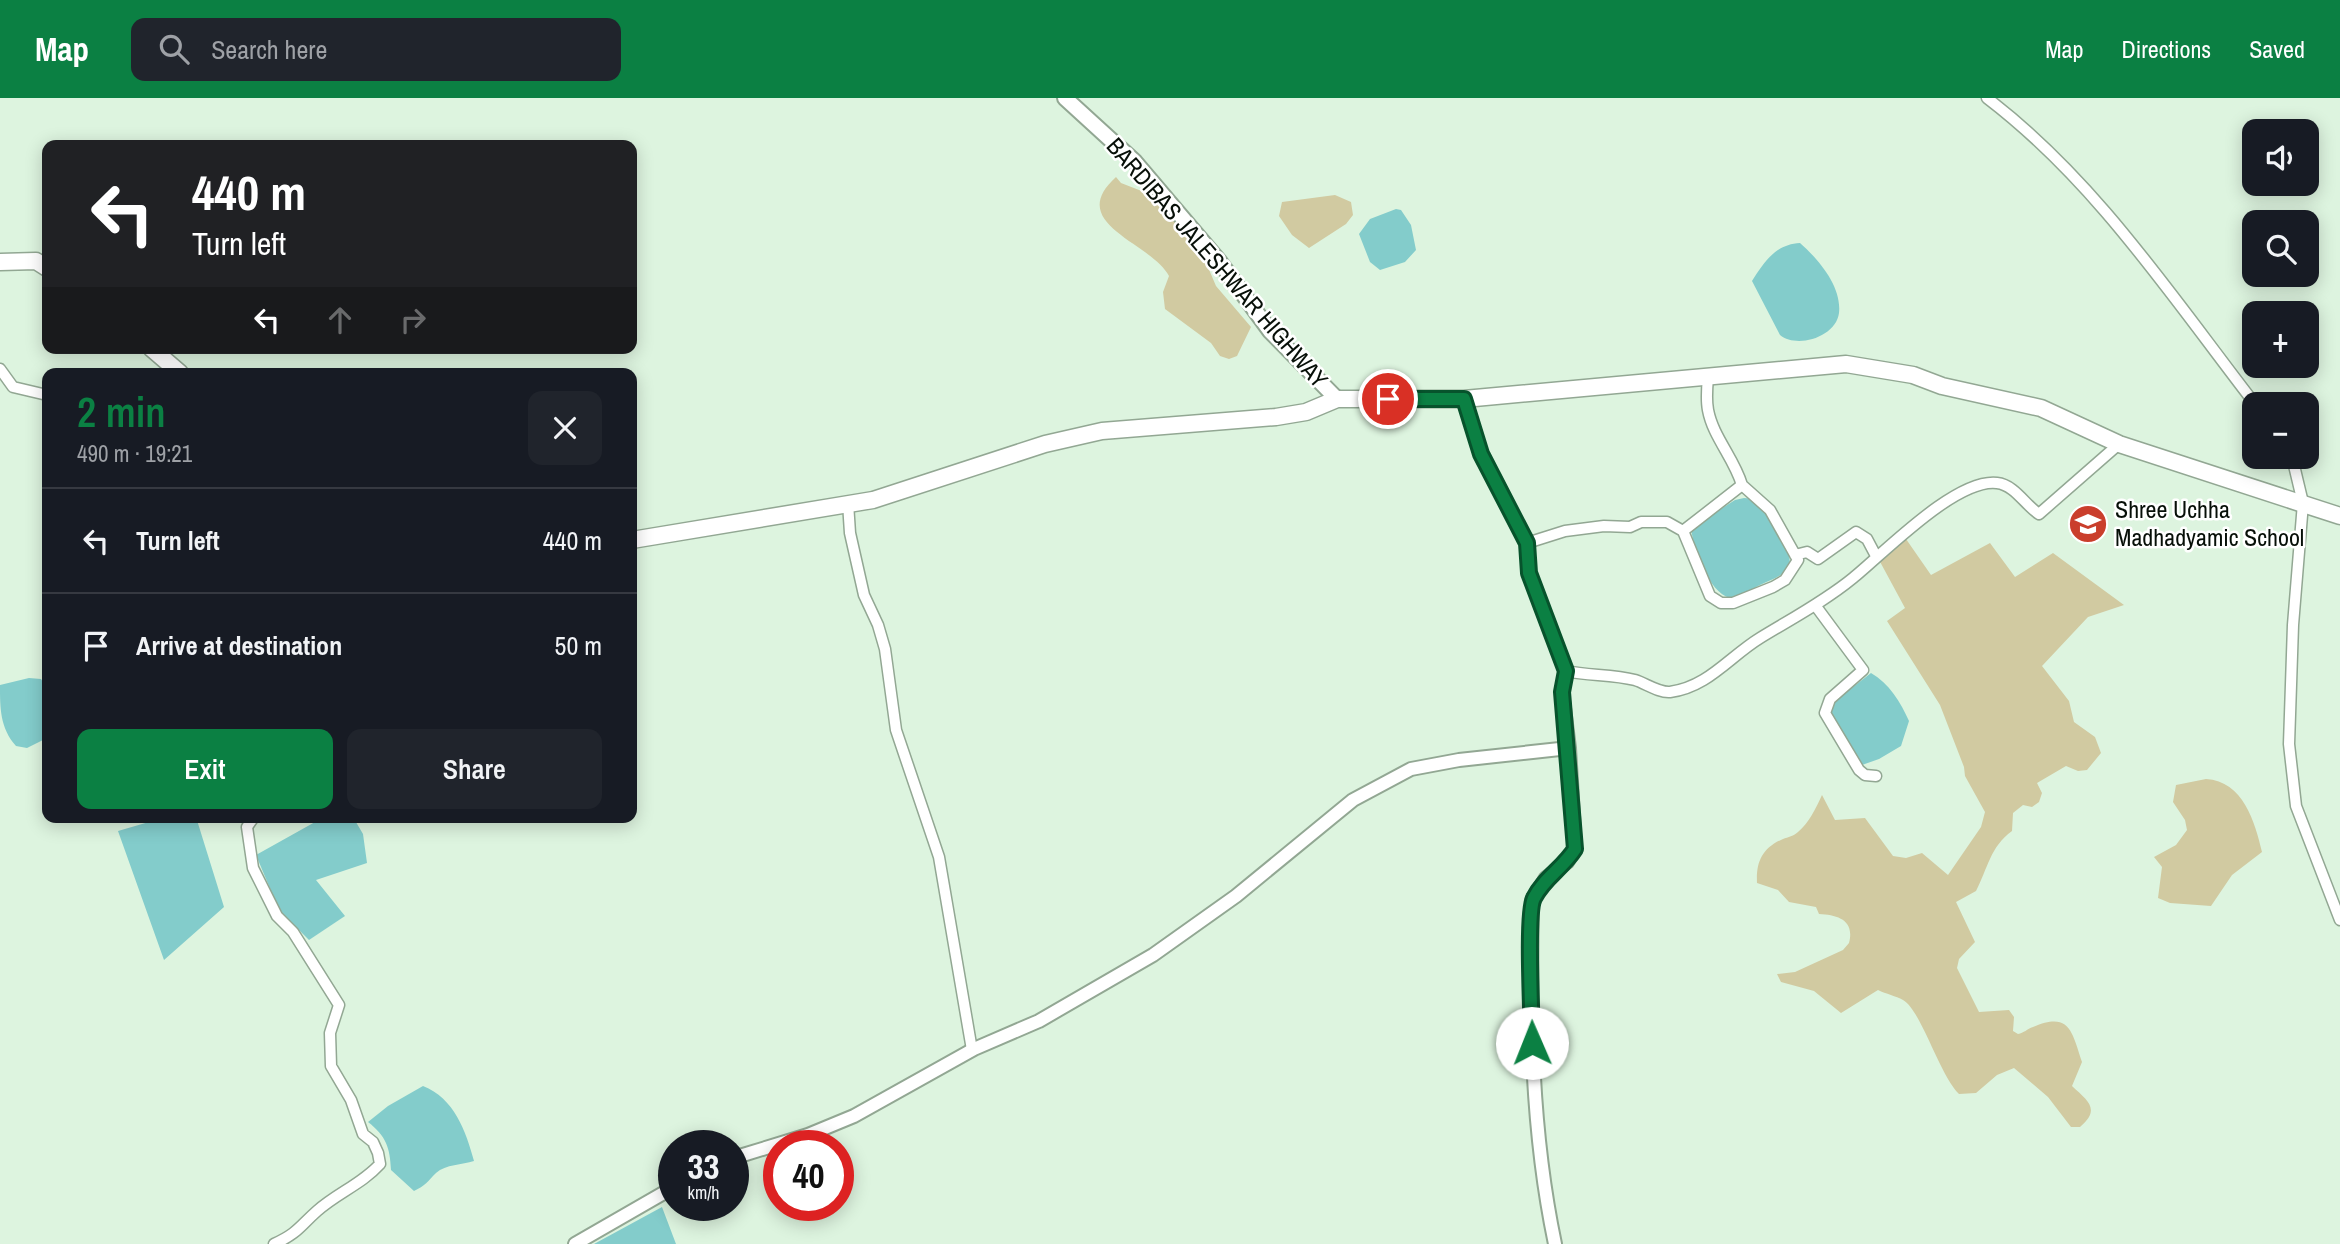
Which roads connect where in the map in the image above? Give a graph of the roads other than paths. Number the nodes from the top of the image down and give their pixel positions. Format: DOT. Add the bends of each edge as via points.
graph roads {
  1 [pos="1065,98"];
  2 [pos="1987,98"];
  3 [pos="0,262"];
  4 [pos="42,265"];
  5 [pos="158,354"];
  6 [pos="174,368"];
  7 [pos="0,369"];
  8 [pos="1707,377"];
  9 [pos="2246,392"];
  10 [pos="42,394"];
  11 [pos="1337,399"];
  12 [pos="1464,399"];
  13 [pos="2119,444"];
  14 [pos="2295,469"];
  15 [pos="1742,485"];
  16 [pos="848,503"];
  17 [pos="2303,503"];
  18 [pos="2340,516"];
  19 [pos="1683,531"];
  20 [pos="637,539"];
  21 [pos="1527,543"];
  22 [pos="1795,555"];
  23 [pos="1875,556"];
  24 [pos="1815,605"];
  25 [pos="1566,671"];
  26 [pos="1569,748"];
  27 [pos="1876,776"];
  28 [pos="250,823"];
  29 [pos="2340,920"];
  30 [pos="972,1051"];
  31 [pos="749,1153"];
  32 [pos="658,1195"];
  33 [pos="274,1244"];
  34 [pos="575,1244"];
  35 [pos="1555,1244"];
  1 -- 11 [label="main road, BARDIBAS JALESHWAR HIGHWAY" via="1135,162 1219,261 1270,331"];
  2 -- 9 [label="street" via="2066,166 2127,236"];
  3 -- 4 [label="main road"];
  5 -- 6 [label="main road"];
  7 -- 10 [label="street" via="13,387"];
  8 -- 12 [label="main road"];
  8 -- 13 [label="main road" via="1846,364 1913,375 2041,408"];
  8 -- 15 [label="street" via="1707,409"];
  11 -- 12 [label="main road"];
  11 -- 16 [label="main road" via="1306,412 1276,417 1102,430"];
  12 -- 21 [label="street" via="1481,454"];
  13 -- 17 [label="main road"];
  13 -- 23 [label="street" via="2039,514 2003,484 1987,483 1943,503"];
  14 -- 17 [label="street"];
  15 -- 19 [label="street"];
  15 -- 22 [label="street" via="1770,510"];
  16 -- 20 [label="main road"];
  16 -- 30 [label="street" via="864,595 885,649 896,730 939,857"];
  17 -- 18 [label="main road"];
  17 -- 29 [label="street" via="2292,625 2289,744 2296,806"];
  19 -- 21 [label="street" via="1667,522 1641,522 1630,527 1565,531"];
  19 -- 22 [label="street" via="1710,596 1721,603 1733,603 1785,580 1798,560"];
  21 -- 25 [label="street" via="1532,586"];
  22 -- 23 [label="street" via="1807,552 1818,559 1856,532 1867,539"];
  23 -- 24 [label="street" via="1853,579"];
  24 -- 25 [label="street" via="1688,688 1669,692 1616,676"];
  24 -- 27 [label="street" via="1863,670 1826,704 1825,713 1860,770"];
  25 -- 26 [label="street" via="1562,692"];
  26 -- 30 [label="street" via="1411,769 1353,800 1236,896 1153,955 1039,1021"];
  26 -- 35 [label="street" via="1575,849 1567,862 1546,878 1532,901 1533,1092 1542,1185"];
  28 -- 33 [label="street" via="253,868 277,916 293,932 339,1005 330,1033 331,1066 351,1100 363,1134 373,1142 380,1164 317,1211 302,1230"];
  30 -- 31 [label="street" via="854,1116"];
  32 -- 34 [label="street"];
}
